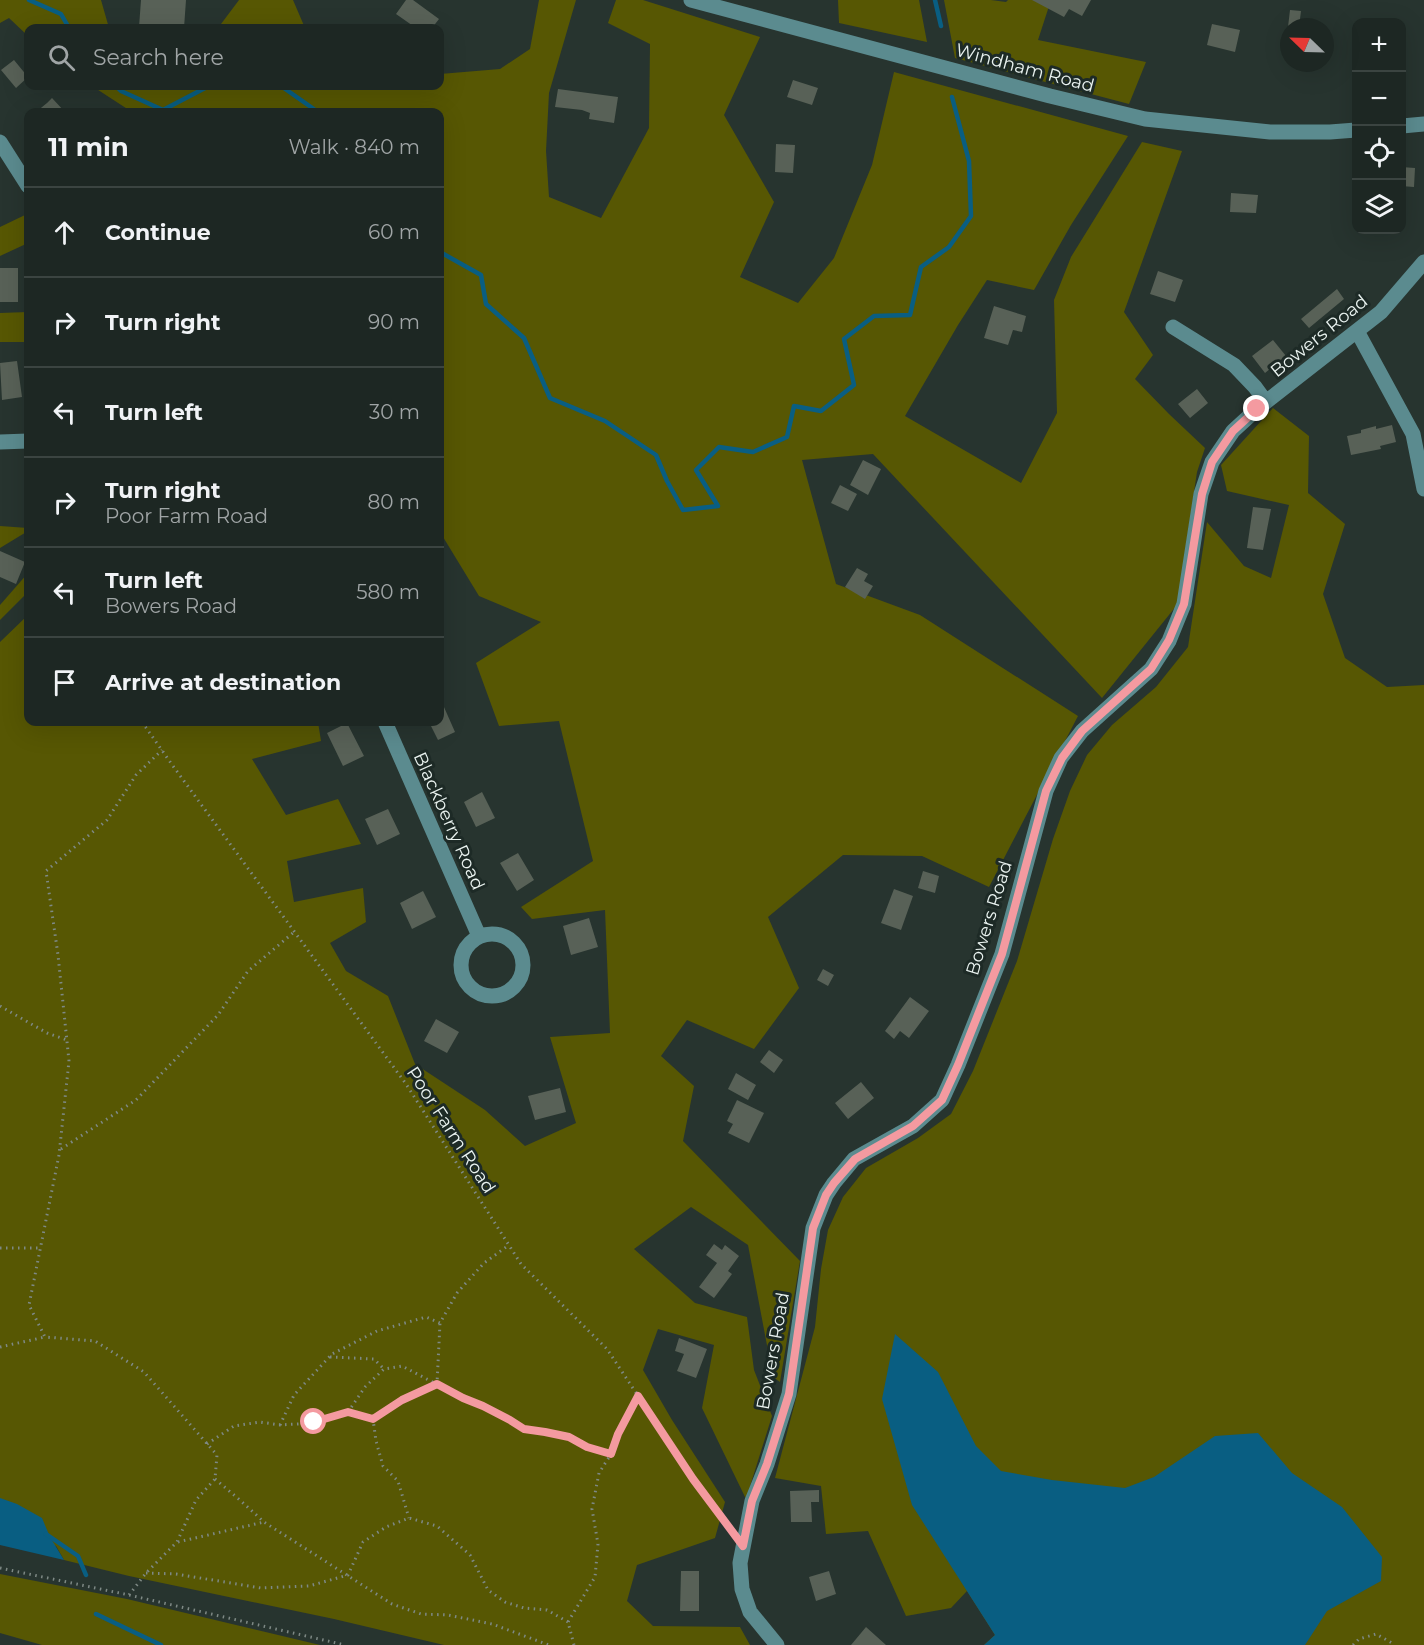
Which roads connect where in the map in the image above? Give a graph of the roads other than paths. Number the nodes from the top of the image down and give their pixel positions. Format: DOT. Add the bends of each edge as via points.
graph roads {
  1 [pos="691,0"];
  2 [pos="719,4"];
  3 [pos="1424,124"];
  4 [pos="1406,126"];
  5 [pos="1352,130"];
  6 [pos="0,142"];
  7 [pos="24,180"];
  8 [pos="1424,262"];
  9 [pos="1173,327"];
  10 [pos="1357,331"];
  11 [pos="1266,402"];
  12 [pos="1418,437"];
  13 [pos="0,441"];
  14 [pos="24,441"];
  15 [pos="1424,489"];
  16 [pos="387,726"];
  17 [pos="478,936"];
  18 [pos="777,1645"];
  1 -- 2 [label="street, Windham Road"];
  2 -- 5 [label="street, Windham Road" via="1145,119 1270,132"];
  3 -- 4 [label="street"];
  6 -- 7 [label="street"];
  8 -- 10 [label="street, Bowers Road" via="1381,312"];
  9 -- 11 [label="street" via="1234,365"];
  10 -- 11 [label="street, Bowers Road"];
  10 -- 12 [label="street"];
  11 -- 18 [label="street, Bowers Road" via="1233,431 1212,462 1202,494 1184,604 1169,640 1151,669 1082,731 1050,783 1002,954 942,1100 913,1126 855,1159 826,1195 813,1228 789,1394 752,1501 740,1563 742,1592 750,1612"];
  12 -- 15 [label="street"];
  13 -- 14 [label="street"];
  16 -- 17 [label="street, Blackberry Road"];
  17 -- 17 [label="street" via="463,952 463,978 479,993 505,993 518,983 522,973 520,951 505,936"];
}
